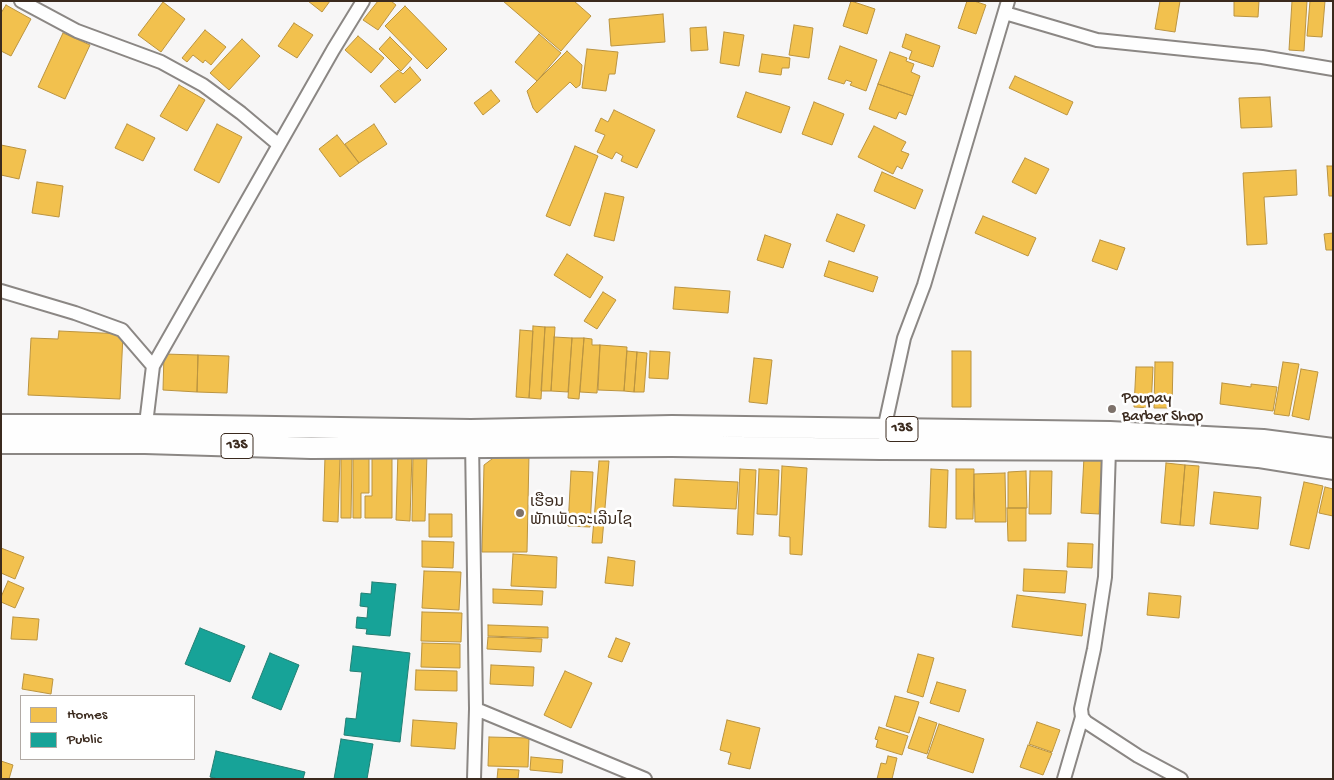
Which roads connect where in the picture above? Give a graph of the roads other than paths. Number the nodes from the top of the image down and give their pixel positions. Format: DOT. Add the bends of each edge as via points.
graph roads {
  1 [pos="20,1"];
  2 [pos="363,1"];
  3 [pos="1006,7"];
  4 [pos="1333,69"];
  5 [pos="279,145"];
  6 [pos="1,292"];
  7 [pos="153,366"];
  8 [pos="1,425"];
  9 [pos="884,428"];
  10 [pos="145,434"];
  11 [pos="471,439"];
  12 [pos="1,443"];
  13 [pos="880,449"];
  14 [pos="1109,449"];
  15 [pos="1333,449"];
  16 [pos="1333,469"];
  17 [pos="476,709"];
  18 [pos="1082,717"];
  19 [pos="474,779"];
  20 [pos="645,779"];
  21 [pos="1064,779"];
  22 [pos="1181,779"];
  1 -- 5 [label="street" via="77,31 161,62 204,85"];
  2 -- 5 [label="street"];
  3 -- 4 [label="street" via="1097,40 1262,57"];
  3 -- 9 [label="street" via="927,276 904,338"];
  5 -- 7 [label="street"];
  6 -- 7 [label="street" via="122,330"];
  7 -- 10 [label="street"];
  8 -- 10 [label="highway, 13S"];
  9 -- 11 [label="highway, 13S" via="672,426"];
  9 -- 13 [label="street"];
  9 -- 15 [label="highway, 13S" via="1175,434"];
  10 -- 11 [label="highway, 13S"];
  10 -- 12 [label="highway, 13S"];
  11 -- 13 [label="highway, 13S"];
  11 -- 17 [label="street"];
  13 -- 14 [label="highway, 13S"];
  14 -- 16 [label="highway, 13S" via="1187,450"];
  14 -- 18 [label="street" via="1105,577"];
  17 -- 19 [label="street"];
  17 -- 20 [label="street"];
  18 -- 21 [label="street"];
  18 -- 22 [label="street" via="1138,756"];
}
